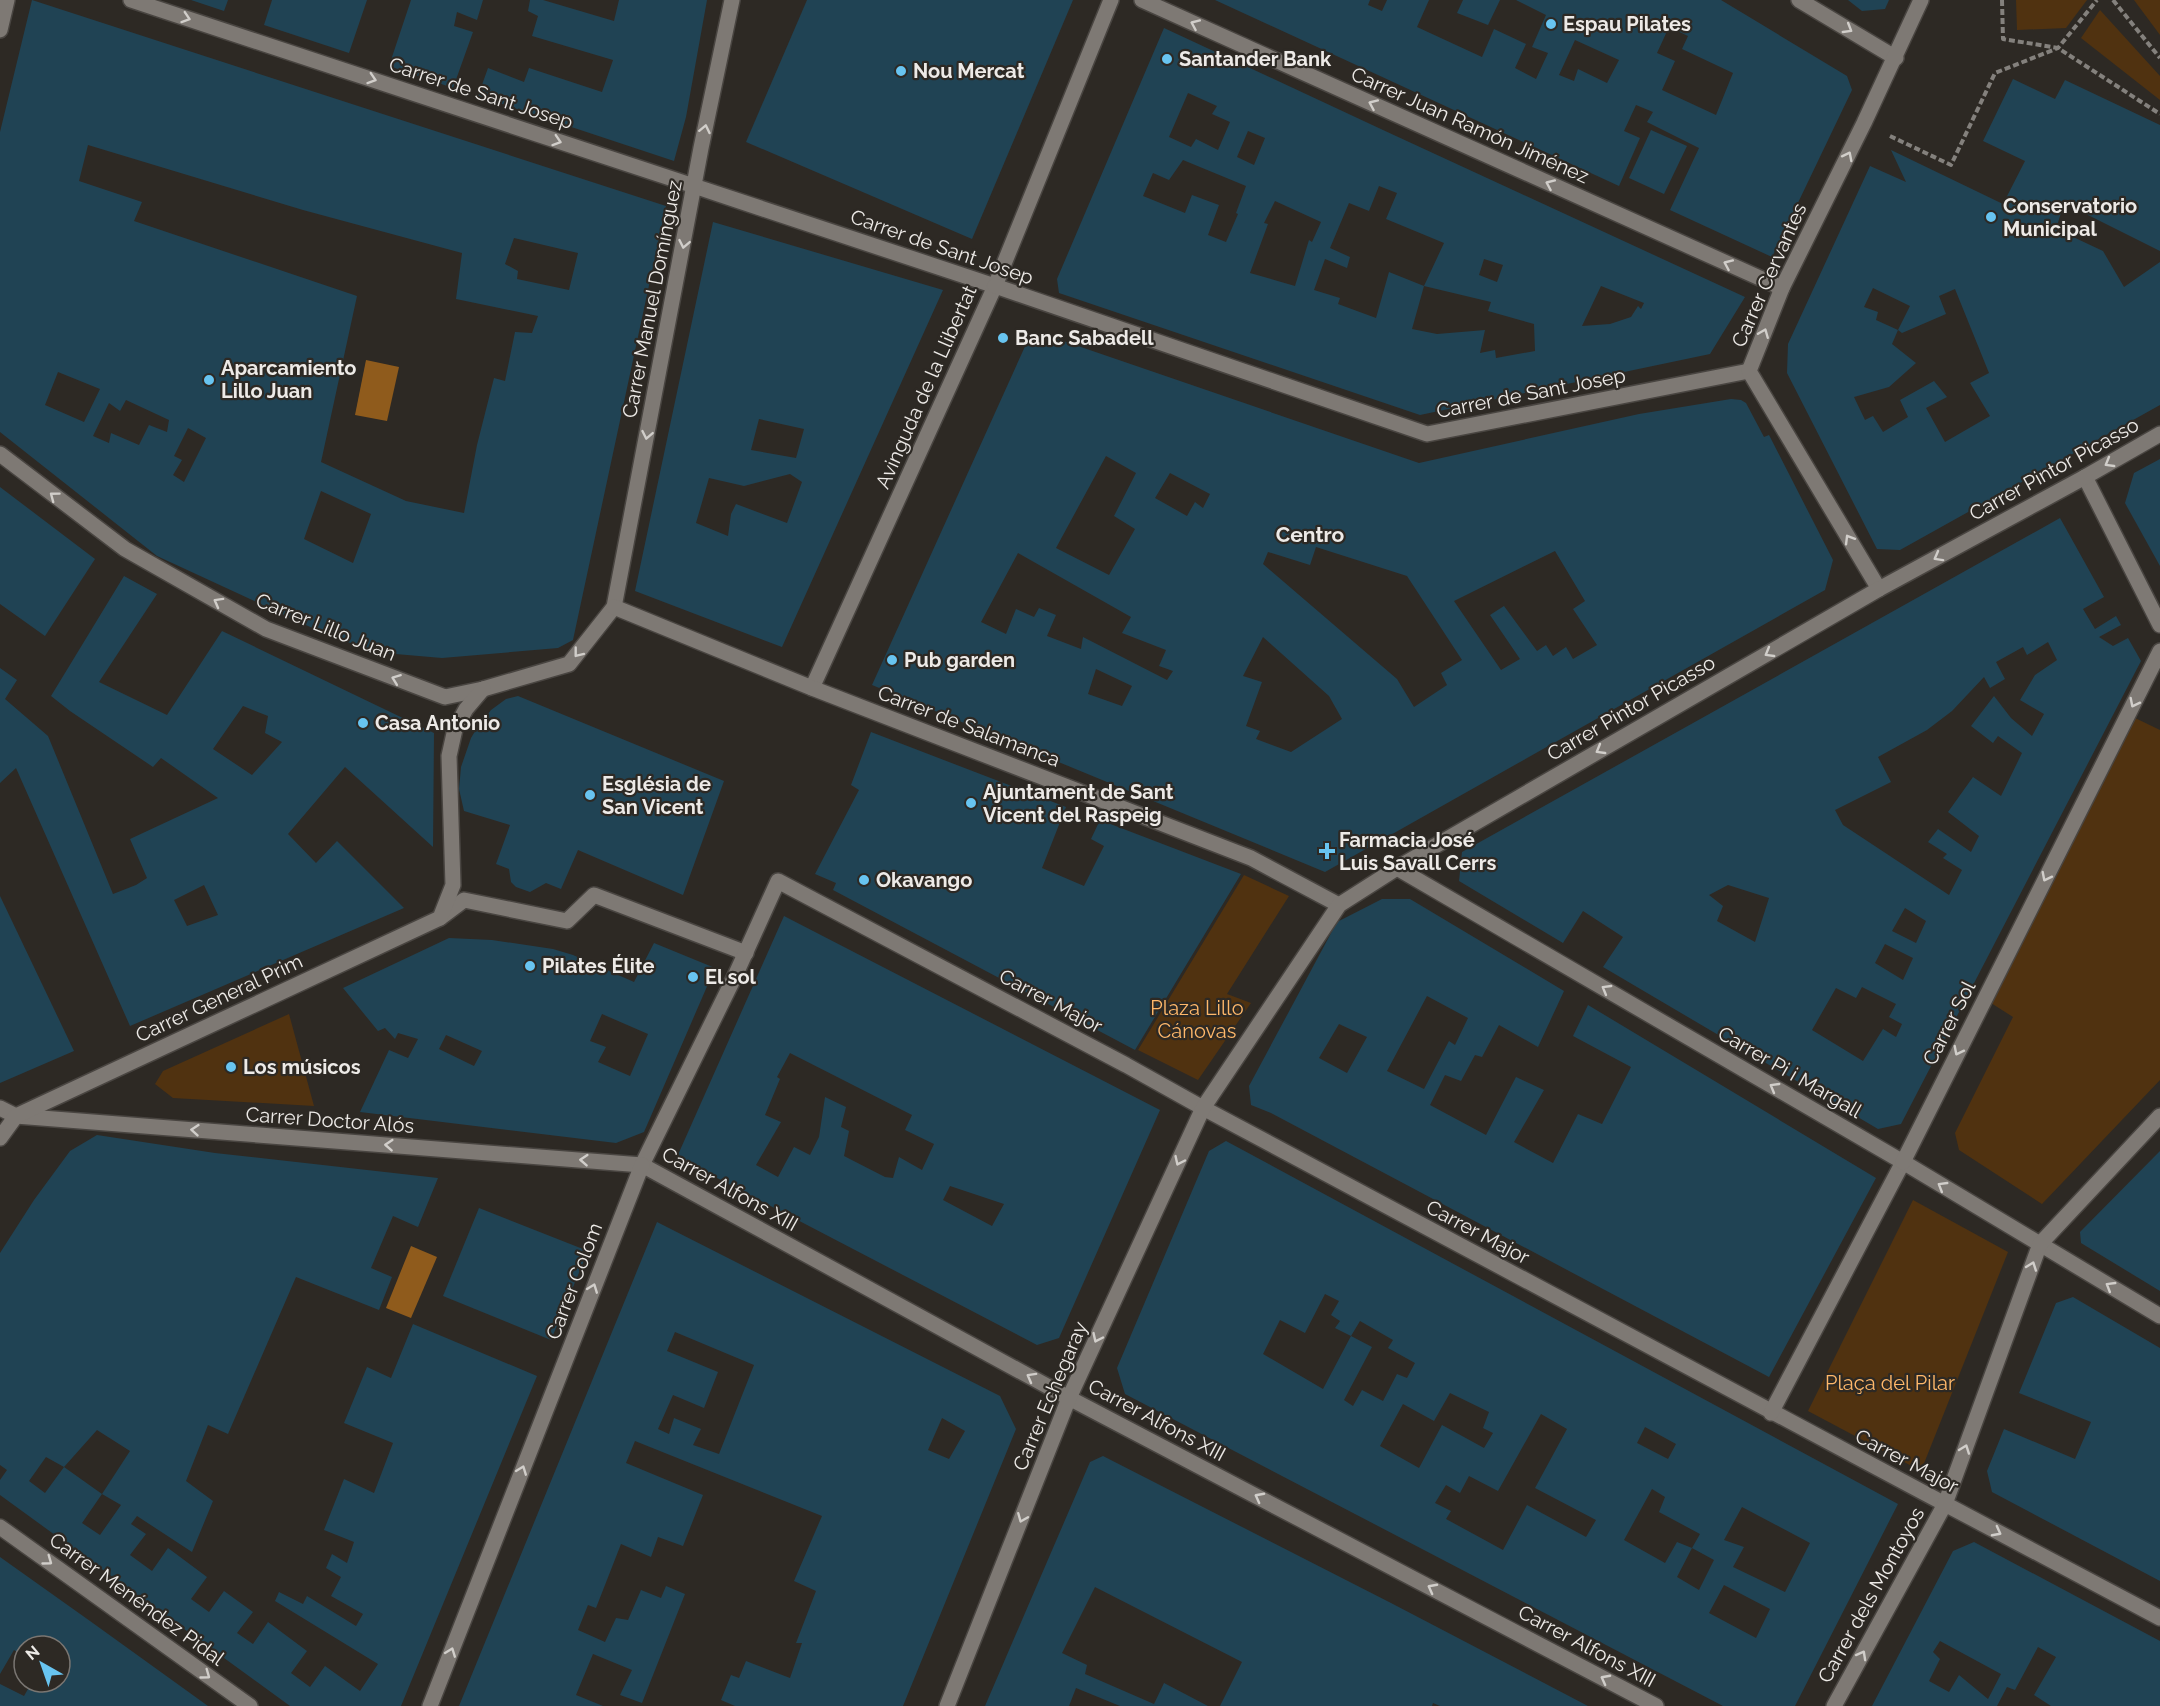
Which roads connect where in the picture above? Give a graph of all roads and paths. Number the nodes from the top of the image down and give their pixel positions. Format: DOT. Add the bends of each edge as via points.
graph roads {
  1 [pos="7,0"];
  2 [pos="131,0"];
  3 [pos="732,0"];
  4 [pos="1111,0"];
  5 [pos="1142,0"];
  6 [pos="1799,0"];
  7 [pos="1922,0"];
  8 [pos="2002,0"];
  9 [pos="2097,0"];
  10 [pos="2113,0"];
  11 [pos="0,30"];
  12 [pos="2058,48"];
  13 [pos="1896,58"];
  14 [pos="2160,58"];
  15 [pos="2160,114"];
  16 [pos="1864,123"];
  17 [pos="694,186"];
  18 [pos="995,286"];
  19 [pos="1782,288"];
  20 [pos="1749,371"];
  21 [pos="2160,434"];
  22 [pos="0,454"];
  23 [pos="2085,477"];
  24 [pos="1879,589"];
  25 [pos="614,607"];
  26 [pos="2160,625"];
  27 [pos="2160,651"];
  28 [pos="812,688"];
  29 [pos="483,689"];
  30 [pos="1397,868"];
  31 [pos="778,881"];
  32 [pos="1339,905"];
  33 [pos="440,918"];
  34 [pos="746,953"];
  35 [pos="0,1108"];
  36 [pos="1203,1108"];
  37 [pos="16,1116"];
  38 [pos="2160,1116"];
  39 [pos="0,1138"];
  40 [pos="1903,1162"];
  41 [pos="642,1165"];
  42 [pos="2040,1244"];
  43 [pos="2160,1316"];
  44 [pos="1069,1398"];
  45 [pos="1771,1413"];
  46 [pos="1945,1504"];
  47 [pos="0,1527"];
  48 [pos="2160,1618"];
  49 [pos="250,1706"];
  50 [pos="430,1706"];
  51 [pos="947,1706"];
  52 [pos="1656,1706"];
  53 [pos="1834,1706"];
  1 -- 11 [label="street"];
  2 -- 17 [label="street, Carrer de Sant Josep, one-way"];
  17 -- 3 [label="street, Carrer Manuel Domínguez, one-way"];
  4 -- 18 [label="street, Avinguda de la Llibertat"];
  19 -- 5 [label="street, Carrer Juan Ramón Jiménez, one-way"];
  6 -- 13 [label="street, one-way"];
  7 -- 13 [label="street, Carrer Cervantes"];
  8 -- 12 [label="path" via="2003,39"];
  9 -- 12 [label="path"];
  10 -- 14 [label="path"];
  12 -- 15 [label="path"];
  12 -- 16 [label="path" via="1995,74 1951,165"];
  13 -- 16 [label="street, Carrer Cervantes"];
  19 -- 16 [label="street, Carrer Cervantes, one-way"];
  17 -- 18 [label="street, Carrer de Sant Josep"];
  17 -- 25 [label="street, Carrer Manuel Domínguez, one-way"];
  18 -- 20 [label="street, Carrer de Sant Josep" via="1427,434"];
  18 -- 28 [label="street, Avinguda de la Llibertat"];
  20 -- 19 [label="street, Carrer Cervantes, one-way"];
  24 -- 20 [label="street, Carrer Cervantes, one-way"];
  21 -- 23 [label="street, Carrer Pintor Picasso, one-way"];
  29 -- 22 [label="street, Carrer Lillo Juan, one-way" via="445,697 266,628 124,549"];
  23 -- 24 [label="street, Carrer Pintor Picasso, one-way"];
  23 -- 26 [label="street"];
  24 -- 30 [label="street, Carrer Pintor Picasso, one-way"];
  25 -- 28 [label="street, Carrer de Salamanca"];
  25 -- 29 [label="street, Carrer Lillo Juan, one-way" via="569,664"];
  27 -- 40 [label="street, Carrer Sol, one-way"];
  28 -- 32 [label="street, Carrer de Salamanca" via="1251,858"];
  29 -- 33 [label="street" via="455,729 449,756 453,885"];
  30 -- 32 [label="street, Carrer Pintor Picasso"];
  40 -- 30 [label="street, Carrer Pi i Margall, one-way"];
  31 -- 34 [label="street, Carrer Colom"];
  31 -- 36 [label="street, Carrer Major"];
  32 -- 36 [label="street, Carrer Pintor Picasso"];
  33 -- 34 [label="street, Carrer General Prim" via="464,900 567,921 594,895"];
  33 -- 37 [label="street, Carrer General Prim"];
  34 -- 41 [label="street, Carrer Colom"];
  35 -- 37 [label="street"];
  36 -- 44 [label="street, Carrer Echegaray, one-way"];
  36 -- 45 [label="street, Carrer Major"];
  37 -- 39 [label="street"];
  41 -- 37 [label="street, Carrer Doctor Alós, one-way"];
  38 -- 42 [label="street"];
  42 -- 40 [label="street, Carrer Pi i Margall, one-way"];
  40 -- 45 [label="street, Carrer Sol"];
  44 -- 41 [label="street, Carrer Alfons XIII, one-way"];
  50 -- 41 [label="street, Carrer Colom, one-way"];
  43 -- 42 [label="street, Carrer Pi i Margall, one-way"];
  46 -- 42 [label="street, Carrer dels Montoyos, one-way"];
  44 -- 51 [label="street, Carrer Echegaray, one-way"];
  52 -- 44 [label="street, Carrer Alfons XIII, one-way"];
  45 -- 46 [label="street, Carrer Major"];
  46 -- 48 [label="street, Carrer Major, one-way"];
  53 -- 46 [label="street, Carrer dels Montoyos, one-way"];
  47 -- 49 [label="street, Carrer Menéndez Pidal, one-way"];
}
